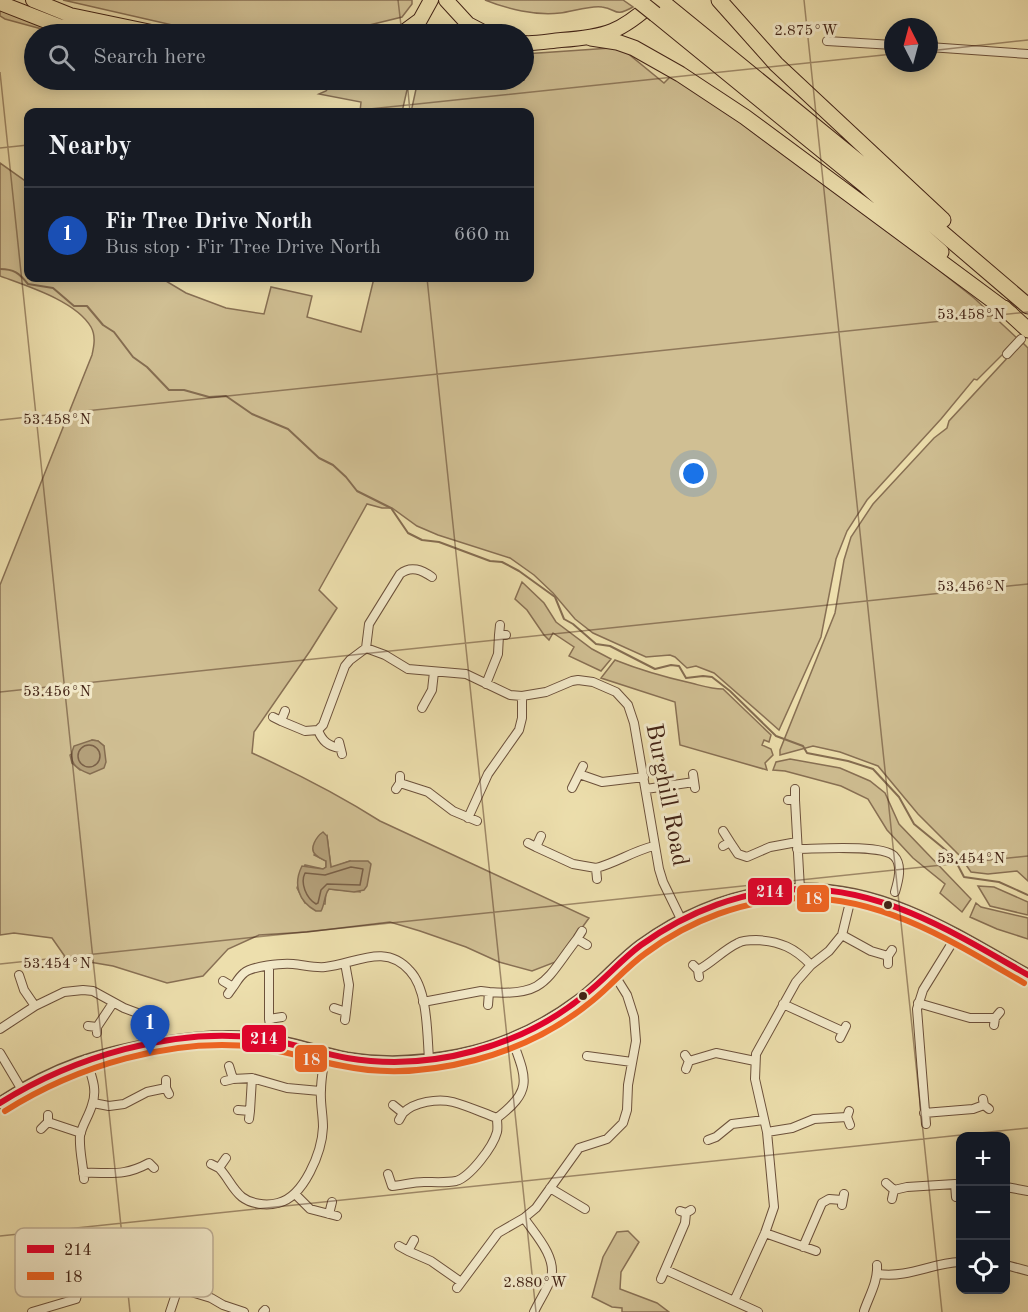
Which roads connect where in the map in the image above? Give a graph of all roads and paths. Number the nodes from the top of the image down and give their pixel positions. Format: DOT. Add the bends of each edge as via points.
graph roads {
  1 [pos="33,0"];
  2 [pos="431,0"];
  3 [pos="446,0"];
  4 [pos="719,0"];
  5 [pos="639,1"];
  6 [pos="0,3"];
  7 [pos="659,5"];
  8 [pos="54,24"];
  9 [pos="113,24"];
  10 [pos="417,24"];
  11 [pos="468,24"];
  12 [pos="591,38"];
  13 [pos="827,41"];
  14 [pos="534,43"];
  15 [pos="884,44"];
  16 [pos="938,48"];
  17 [pos="1028,54"];
  18 [pos="1004,284"];
  19 [pos="1028,306"];
  20 [pos="1011,314"];
  21 [pos="1025,334"];
  22 [pos="1007,354"];
  23 [pos="433,578"];
  24 [pos="500,625"];
  25 [pos="366,648"];
  26 [pos="434,672"];
  27 [pos="486,684"];
  28 [pos="522,696"];
  29 [pos="422,709"];
  30 [pos="285,711"];
  31 [pos="318,730"];
  32 [pos="340,748"];
  33 [pos="644,777"];
  34 [pos="694,781"];
  35 [pos="399,783"];
  36 [pos="573,788"];
  37 [pos="646,789"];
  38 [pos="795,789"];
  39 [pos="468,818"];
  40 [pos="477,822"];
  41 [pos="723,831"];
  42 [pos="541,836"];
  43 [pos="654,846"];
  44 [pos="797,846"];
  45 [pos="596,868"];
  46 [pos="597,879"];
  47 [pos="800,889"];
  48 [pos="895,892"];
  49 [pos="852,894"];
  50 [pos="681,919"];
  51 [pos="842,935"];
  52 [pos="957,935"];
  53 [pos="587,945"];
  54 [pos="889,956"];
  55 [pos="345,963"];
  56 [pos="811,965"];
  57 [pos="269,966"];
  58 [pos="612,971"];
  59 [pos="697,971"];
  60 [pos="18,973"];
  61 [pos="1028,975"];
  62 [pos="223,981"];
  63 [pos="489,992"];
  64 [pos="423,1002"];
  65 [pos="113,1003"];
  66 [pos="918,1003"];
  67 [pos="783,1004"];
  68 [pos="488,1005"];
  69 [pos="35,1006"];
  70 [pos="334,1008"];
  71 [pos="148,1017"];
  72 [pos="282,1017"];
  73 [pos="996,1018"];
  74 [pos="158,1019"];
  75 [pos="0,1029"];
  76 [pos="94,1029"];
  77 [pos="148,1029"];
  78 [pos="843,1032"];
  79 [pos="512,1039"];
  80 [pos="0,1053"];
  81 [pos="325,1053"];
  82 [pos="585,1055"];
  83 [pos="86,1059"];
  84 [pos="429,1059"];
  85 [pos="755,1061"];
  86 [pos="632,1062"];
  87 [pos="686,1062"];
  88 [pos="229,1066"];
  89 [pos="252,1078"];
  90 [pos="167,1088"];
  91 [pos="22,1090"];
  92 [pos="321,1091"];
  93 [pos="0,1103"];
  94 [pos="93,1103"];
  95 [pos="985,1104"];
  96 [pos="393,1105"];
  97 [pos="238,1110"];
  98 [pos="924,1113"];
  99 [pos="497,1118"];
  100 [pos="848,1118"];
  101 [pos="764,1120"];
  102 [pos="926,1124"];
  103 [pos="41,1129"];
  104 [pos="767,1132"];
  105 [pos="81,1133"];
  106 [pos="707,1140"];
  107 [pos="148,1153"];
  108 [pos="226,1158"];
  109 [pos="388,1174"];
  110 [pos="886,1183"];
  111 [pos="956,1183"];
  112 [pos="550,1188"];
  113 [pos="1010,1188"];
  114 [pos="1028,1191"];
  115 [pos="295,1194"];
  116 [pos="842,1200"];
  117 [pos="332,1202"];
  118 [pos="585,1209"];
  119 [pos="686,1211"];
  120 [pos="524,1218"];
  121 [pos="765,1233"];
  122 [pos="414,1240"];
  123 [pos="399,1246"];
  124 [pos="803,1247"];
  125 [pos="408,1251"];
  126 [pos="816,1251"];
  127 [pos="956,1262"];
  128 [pos="1010,1266"];
  129 [pos="666,1270"];
  130 [pos="1028,1271"];
  131 [pos="661,1280"];
  132 [pos="77,1297"];
  133 [pos="175,1297"];
  134 [pos="208,1297"];
  135 [pos="734,1301"];
  136 [pos="863,1311"];
  137 [pos="32,1312"];
  138 [pos="170,1312"];
  139 [pos="244,1312"];
  140 [pos="534,1312"];
  141 [pos="758,1312"];
  1 -- 9 [label="highway" via="70,15"];
  2 -- 10 [label="highway"];
  3 -- 11 [label="highway"];
  4 -- 18 [label="highway" via="776,64 966,242"];
  5 -- 7 [label="highway, bridge"];
  6 -- 8 [label="highway"];
  7 -- 12 [label="highway" via="623,27"];
  7 -- 18 [label="highway" via="853,156"];
  7 -- 20 [label="highway"];
  12 -- 14 [label="highway"];
  12 -- 20 [label="highway" via="634,48 717,98"];
  13 -- 15 [label="street"];
  16 -- 17 [label="street"];
  18 -- 19 [label="highway"];
  20 -- 21 [label="highway"];
  21 -- 22 [label="street"];
  23 -- 25 [label="street" via="412,569 400,574 369,624"];
  24 -- 27 [label="street" via="498,654"];
  25 -- 26 [label="street, Burghill Road" via="408,669"];
  25 -- 31 [label="street" via="345,666"];
  26 -- 27 [label="street, Burghill Road" via="466,674"];
  26 -- 29 [label="street" via="432,690"];
  27 -- 28 [label="street, Burghill Road" via="503,693"];
  28 -- 33 [label="street, Burghill Road" via="578,680 616,692 631,714"];
  28 -- 39 [label="street" via="519,730 488,774"];
  30 -- 31 [label="street" via="277,719 305,731"];
  31 -- 32 [label="street" via="328,744"];
  33 -- 36 [label="street" via="602,782 581,770"];
  33 -- 37 [label="street, Burghill Road"];
  34 -- 37 [label="street"];
  35 -- 39 [label="street" via="428,792"];
  37 -- 43 [label="street, Burghill Road"];
  38 -- 44 [label="street" via="791,800"];
  39 -- 40 [label="street"];
  41 -- 44 [label="street" via="726,844 747,857 770,847"];
  42 -- 45 [label="street" via="532,845 573,864"];
  43 -- 45 [label="street"];
  43 -- 50 [label="street, Burghill Road" via="663,882"];
  44 -- 47 [label="street"];
  44 -- 48 [label="street" via="869,848 892,855 899,870"];
  45 -- 46 [label="street"];
  47 -- 49 [label="street"];
  47 -- 50 [label="street" via="762,893"];
  49 -- 51 [label="street"];
  49 -- 52 [label="street" via="912,912"];
  50 -- 58 [label="street" via="640,946"];
  51 -- 54 [label="street"];
  51 -- 56 [label="street"];
  52 -- 61 [label="street"];
  52 -- 66 [label="street"];
  53 -- 63 [label="street" via="580,935 539,986 518,993"];
  55 -- 57 [label="street" via="323,968"];
  55 -- 64 [label="street" via="379,955 397,960 416,978"];
  55 -- 70 [label="street" via="349,985 346,1016"];
  56 -- 59 [label="street" via="798,951 784,944 750,940 736,943"];
  56 -- 67 [label="street"];
  57 -- 62 [label="street" via="246,971 230,991"];
  57 -- 72 [label="street" via="269,1022"];
  58 -- 79 [label="street" via="580,999"];
  58 -- 86 [label="street" via="627,995 634,1017 636,1041"];
  60 -- 69 [label="street"];
  63 -- 64 [label="street" via="474,991"];
  63 -- 68 [label="street"];
  64 -- 84 [label="street"];
  65 -- 69 [label="street" via="93,991 73,990"];
  65 -- 71 [label="street"];
  65 -- 76 [label="street"];
  66 -- 73 [label="street" via="970,1018"];
  66 -- 98 [label="street"];
  67 -- 78 [label="street"];
  67 -- 85 [label="street"];
  69 -- 75 [label="street"];
  71 -- 74 [label="street"];
  71 -- 77 [label="street"];
  79 -- 84 [label="street"];
  79 -- 99 [label="street" via="525,1074 522,1093"];
  80 -- 91 [label="street"];
  81 -- 83 [label="street" via="270,1040 225,1036 143,1046"];
  81 -- 84 [label="street" via="376,1060"];
  81 -- 92 [label="street"];
  82 -- 86 [label="street"];
  83 -- 91 [label="street"];
  83 -- 94 [label="street" via="94,1085"];
  85 -- 87 [label="street" via="716,1053"];
  85 -- 101 [label="street" via="756,1088"];
  86 -- 112 [label="street" via="623,1123 607,1139 579,1148"];
  88 -- 89 [label="street" via="229,1080"];
  89 -- 92 [label="street" via="286,1088"];
  89 -- 97 [label="street" via="249,1115"];
  90 -- 94 [label="street" via="147,1092 124,1104"];
  91 -- 93 [label="street"];
  92 -- 115 [label="street" via="323,1129 305,1182"];
  94 -- 105 [label="street"];
  95 -- 98 [label="street" via="973,1109"];
  96 -- 99 [label="street" via="401,1117 414,1104 444,1101"];
  98 -- 102 [label="street"];
  99 -- 109 [label="street" via="492,1142 466,1177 392,1186"];
  100 -- 104 [label="street" via="814,1119"];
  101 -- 104 [label="street"];
  101 -- 106 [label="street" via="729,1125"];
  103 -- 105 [label="street" via="48,1118"];
  104 -- 121 [label="street" via="774,1197"];
  105 -- 107 [label="street" via="84,1176 121,1174 151,1165"];
  108 -- 115 [label="street" via="215,1166 246,1200 277,1203"];
  110 -- 111 [label="street" via="893,1194 907,1187"];
  112 -- 118 [label="street"];
  112 -- 120 [label="street"];
  113 -- 114 [label="street"];
  115 -- 117 [label="street" via="310,1209 333,1215"];
  116 -- 124 [label="street" via="822,1203"];
  119 -- 129 [label="street" via="686,1223"];
  120 -- 125 [label="street" via="498,1233 459,1285 431,1261"];
  120 -- 140 [label="street" via="549,1256 552,1268 550,1281"];
  121 -- 124 [label="street"];
  121 -- 135 [label="street"];
  122 -- 125 [label="street"];
  123 -- 125 [label="street"];
  124 -- 126 [label="street"];
  127 -- 136 [label="street" via="908,1274 878,1270"];
  128 -- 130 [label="street"];
  129 -- 131 [label="street"];
  129 -- 135 [label="street"];
  132 -- 137 [label="street"];
  133 -- 138 [label="street"];
  134 -- 139 [label="street"];
  135 -- 141 [label="street"];
}
